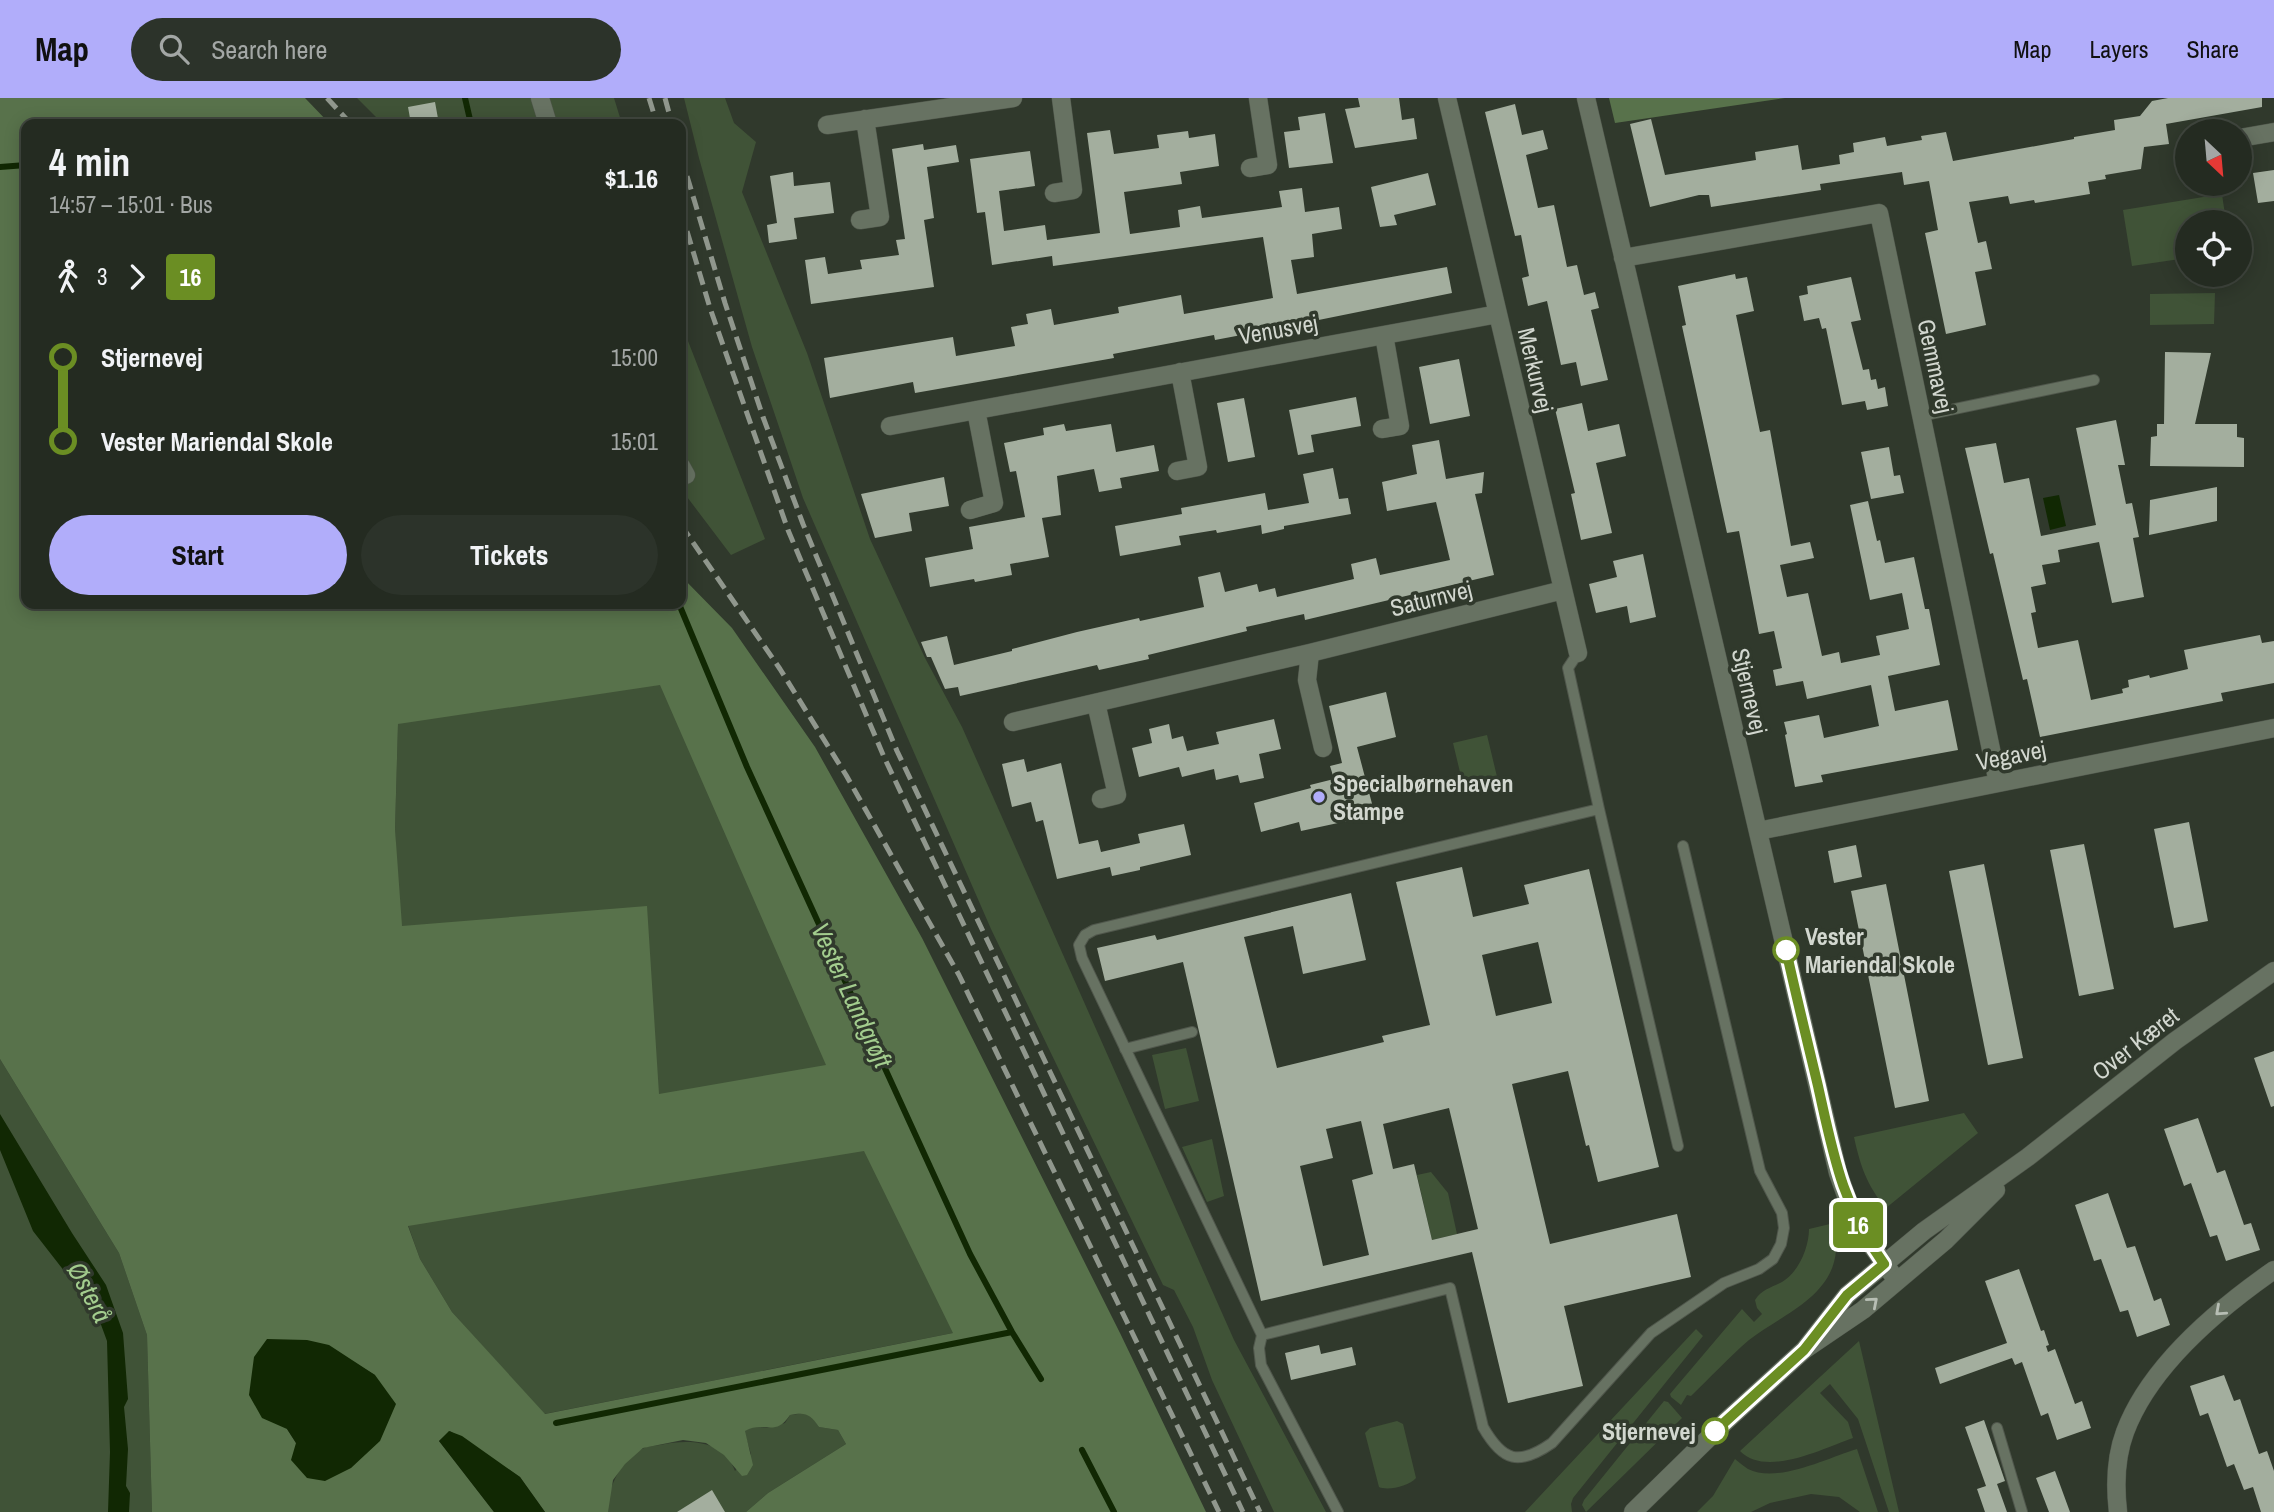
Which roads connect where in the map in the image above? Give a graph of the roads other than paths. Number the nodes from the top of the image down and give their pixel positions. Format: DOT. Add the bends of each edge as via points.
graph roads {
  1 [pos="540,98"];
  2 [pos="1013,98"];
  3 [pos="1060,98"];
  4 [pos="1258,98"];
  5 [pos="1447,98"];
  6 [pos="1587,98"];
  7 [pos="546,119"];
  8 [pos="865,119"];
  9 [pos="827,125"];
  10 [pos="2274,132"];
  11 [pos="2252,136"];
  12 [pos="1250,168"];
  13 [pos="1054,193"];
  14 [pos="860,220"];
  15 [pos="1623,258"];
  16 [pos="1498,314"];
  17 [pos="1384,335"];
  18 [pos="1180,372"];
  19 [pos="2094,380"];
  20 [pos="976,410"];
  21 [pos="1921,416"];
  22 [pos="890,426"];
  23 [pos="1382,429"];
  24 [pos="1177,471"];
  25 [pos="970,510"];
  26 [pos="1563,590"];
  27 [pos="1310,653"];
  28 [pos="1578,653"];
  29 [pos="1096,703"];
  30 [pos="1013,722"];
  31 [pos="2274,727"];
  32 [pos="1323,748"];
  33 [pos="1998,783"];
  34 [pos="1101,799"];
  35 [pos="1599,810"];
  36 [pos="1758,831"];
  37 [pos="1683,846"];
  38 [pos="2274,971"];
  39 [pos="1192,1032"];
  40 [pos="1125,1049"];
  41 [pos="1678,1146"];
  42 [pos="2028,1157"];
  43 [pos="1884,1264"];
  44 [pos="2274,1270"];
  45 [pos="1897,1281"];
  46 [pos="1262,1335"];
  47 [pos="1804,1350"];
  48 [pos="1997,1428"];
  49 [pos="1338,1512"];
  50 [pos="1633,1512"];
  51 [pos="2022,1512"];
  52 [pos="2118,1512"];
  1 -- 7 [label="street"];
  2 -- 8 [label="street"];
  3 -- 13 [label="street" via="1073,190"];
  4 -- 12 [label="street" via="1268,165"];
  5 -- 16 [label="street, Merkurvej"];
  6 -- 15 [label="street, Stjernevej"];
  8 -- 9 [label="street"];
  8 -- 14 [label="street" via="880,217"];
  10 -- 11 [label="street"];
  15 -- 21 [label="street, Gemmavej" via="1879,214"];
  15 -- 36 [label="street, Stjernevej"];
  16 -- 17 [label="street, Venusvej"];
  16 -- 26 [label="street, Merkurvej"];
  17 -- 18 [label="street, Venusvej"];
  17 -- 23 [label="street" via="1401,425"];
  18 -- 20 [label="street, Venusvej"];
  18 -- 24 [label="street" via="1198,467"];
  19 -- 21 [label="lane"];
  20 -- 22 [label="street, Venusvej"];
  20 -- 25 [label="street" via="993,503"];
  21 -- 33 [label="street, Gemmavej"];
  26 -- 27 [label="street, Saturnvej"];
  26 -- 28 [label="street, Merkurvej"];
  27 -- 29 [label="street, Saturnvej"];
  27 -- 32 [label="street" via="1307,680"];
  28 -- 35 [label="lane" via="1568,668"];
  29 -- 30 [label="street, Saturnvej"];
  29 -- 34 [label="street" via="1117,794"];
  31 -- 33 [label="street, Vegavej"];
  33 -- 36 [label="street, Vegavej"];
  35 -- 40 [label="lane" via="1084,935 1079,944 1082,958"];
  35 -- 41 [label="lane"];
  36 -- 43 [label="street, Stjernevej" via="1838,1173 1853,1215"];
  37 -- 46 [label="lane" via="1760,1171 1782,1213 1781,1244 1773,1259 1724,1283 1651,1333 1552,1443 1535,1455 1517,1458 1504,1454 1483,1427 1450,1288"];
  38 -- 42 [label="street, Over Kæret" via="2175,1041"];
  39 -- 40 [label="lane"];
  40 -- 46 [label="lane"];
  42 -- 43 [label="street, Over Kæret"];
  42 -- 45 [label="street, Over Kæret" via="1946,1240"];
  43 -- 45 [label="street, Stjernevej"];
  43 -- 47 [label="street, Over Kæret" via="1847,1295"];
  44 -- 52 [label="street, one-way" via="2218,1312 2176,1354 2140,1402 2125,1432 2118,1461"];
  47 -- 45 [label="street, Over Kæret, one-way"];
  46 -- 49 [label="lane" via="1261,1365"];
  47 -- 50 [label="street, Over Kæret"];
  48 -- 51 [label="lane"];
}
